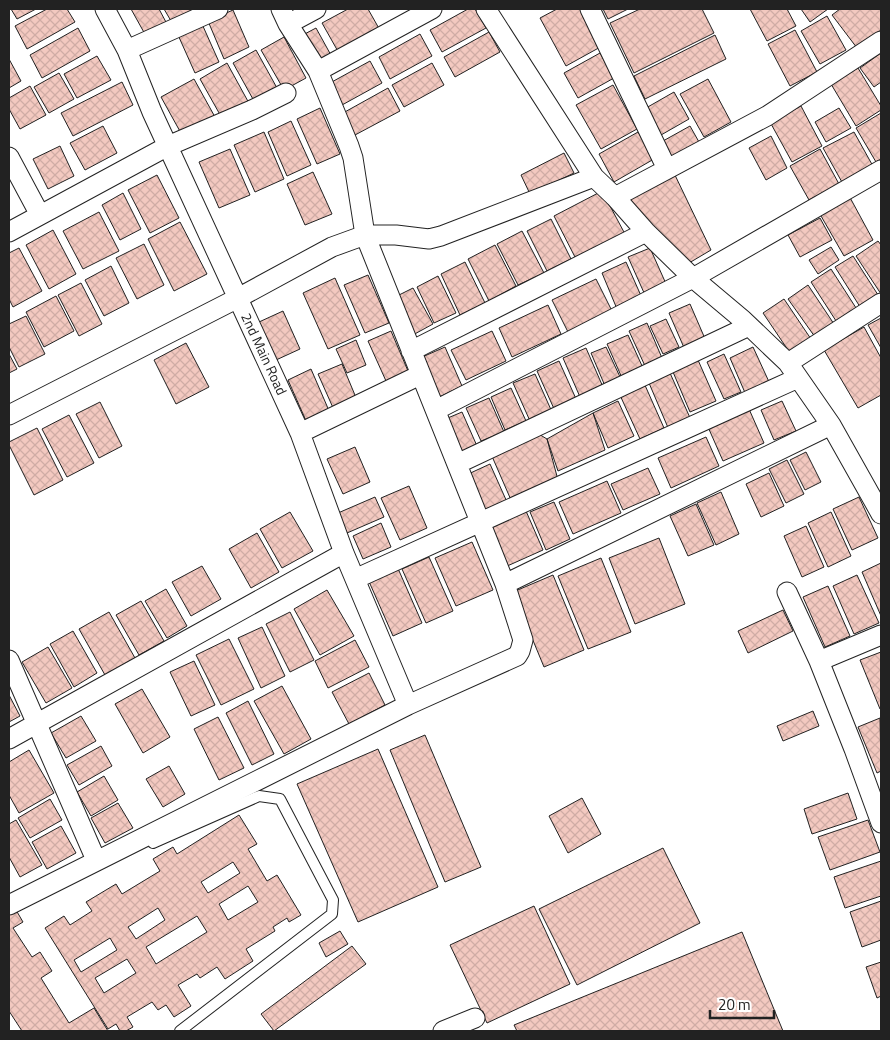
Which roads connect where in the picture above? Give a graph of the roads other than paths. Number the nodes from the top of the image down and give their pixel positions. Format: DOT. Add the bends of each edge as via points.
graph roads {
  1 [pos="105,9"];
  2 [pos="218,9"];
  3 [pos="316,9"];
  4 [pos="432,9"];
  5 [pos="486,9"];
  6 [pos="590,9"];
  7 [pos="285,16"];
  8 [pos="881,40"];
  9 [pos="127,50"];
  10 [pos="318,72"];
  11 [pos="286,94"];
  12 [pos="168,146"];
  13 [pos="9,157"];
  14 [pos="667,169"];
  15 [pos="881,170"];
  16 [pos="594,177"];
  17 [pos="615,197"];
  18 [pos="40,215"];
  19 [pos="9,232"];
  20 [pos="646,232"];
  21 [pos="365,235"];
  22 [pos="693,278"];
  23 [pos="238,298"];
  24 [pos="881,303"];
  25 [pos="749,326"];
  26 [pos="411,352"];
  27 [pos="793,370"];
  28 [pos="420,375"];
  29 [pos="436,410"];
  30 [pos="9,415"];
  31 [pos="831,425"];
  32 [pos="300,433"];
  33 [pos="456,464"];
  34 [pos="881,514"];
  35 [pos="480,521"];
  36 [pos="344,553"];
  37 [pos="355,579"];
  38 [pos="505,584"];
  39 [pos="787,592"];
  40 [pos="881,635"];
  41 [pos="9,660"];
  42 [pos="819,662"];
  43 [pos="408,705"];
  44 [pos="38,723"];
  45 [pos="9,739"];
  46 [pos="874,781"];
  47 [pos="881,823"];
  48 [pos="96,860"];
  49 [pos="9,904"];
  50 [pos="9,913"];
  51 [pos="475,1018"];
  52 [pos="180,1031"];
  53 [pos="443,1031"];
  1 -- 9 [label="street, 2nd Main Road"];
  2 -- 9 [label="street"];
  3 -- 7 [label="street"];
  4 -- 10 [label="street"];
  5 -- 16 [label="street"];
  6 -- 14 [label="street"];
  7 -- 10 [label="street"];
  8 -- 14 [label="street" via="767,116"];
  9 -- 12 [label="street, 2nd Main Road"];
  10 -- 21 [label="street" via="353,158"];
  11 -- 12 [label="street"];
  12 -- 18 [label="street"];
  12 -- 23 [label="street, 2nd Main Road"];
  13 -- 18 [label="street"];
  14 -- 17 [label="street"];
  15 -- 22 [label="street"];
  16 -- 17 [label="street"];
  16 -- 21 [label="street" via="441,236 429,239"];
  17 -- 20 [label="street"];
  18 -- 19 [label="street"];
  20 -- 22 [label="street"];
  20 -- 26 [label="street"];
  21 -- 23 [label="street" via="332,247"];
  21 -- 26 [label="street"];
  22 -- 25 [label="street"];
  22 -- 29 [label="street"];
  23 -- 30 [label="street"];
  23 -- 32 [label="street, 2nd Main Road"];
  24 -- 27 [label="street"];
  25 -- 27 [label="street"];
  25 -- 33 [label="street"];
  26 -- 28 [label="street"];
  27 -- 31 [label="street"];
  27 -- 35 [label="street"];
  28 -- 29 [label="street"];
  28 -- 32 [label="street"];
  29 -- 33 [label="street"];
  31 -- 34 [label="street"];
  31 -- 38 [label="street"];
  32 -- 36 [label="street, 2nd Main Road"];
  33 -- 35 [label="street"];
  35 -- 37 [label="street"];
  35 -- 38 [label="street"];
  36 -- 37 [label="street, 2nd Main Road"];
  36 -- 44 [label="street"];
  37 -- 43 [label="street, 2nd Main Road"];
  38 -- 43 [label="street" via="523,640 520,651 512,659"];
  39 -- 42 [label="street"];
  40 -- 42 [label="street"];
  41 -- 44 [label="street"];
  42 -- 46 [label="street"];
  43 -- 48 [label="street"];
  44 -- 45 [label="street"];
  44 -- 48 [label="street"];
  46 -- 47 [label="street"];
  48 -- 49 [label="street"];
  50 -- 52 [label="lane" via="48,891 259,796 280,799 333,900 332,914"];
  51 -- 53 [label="street"];
}
